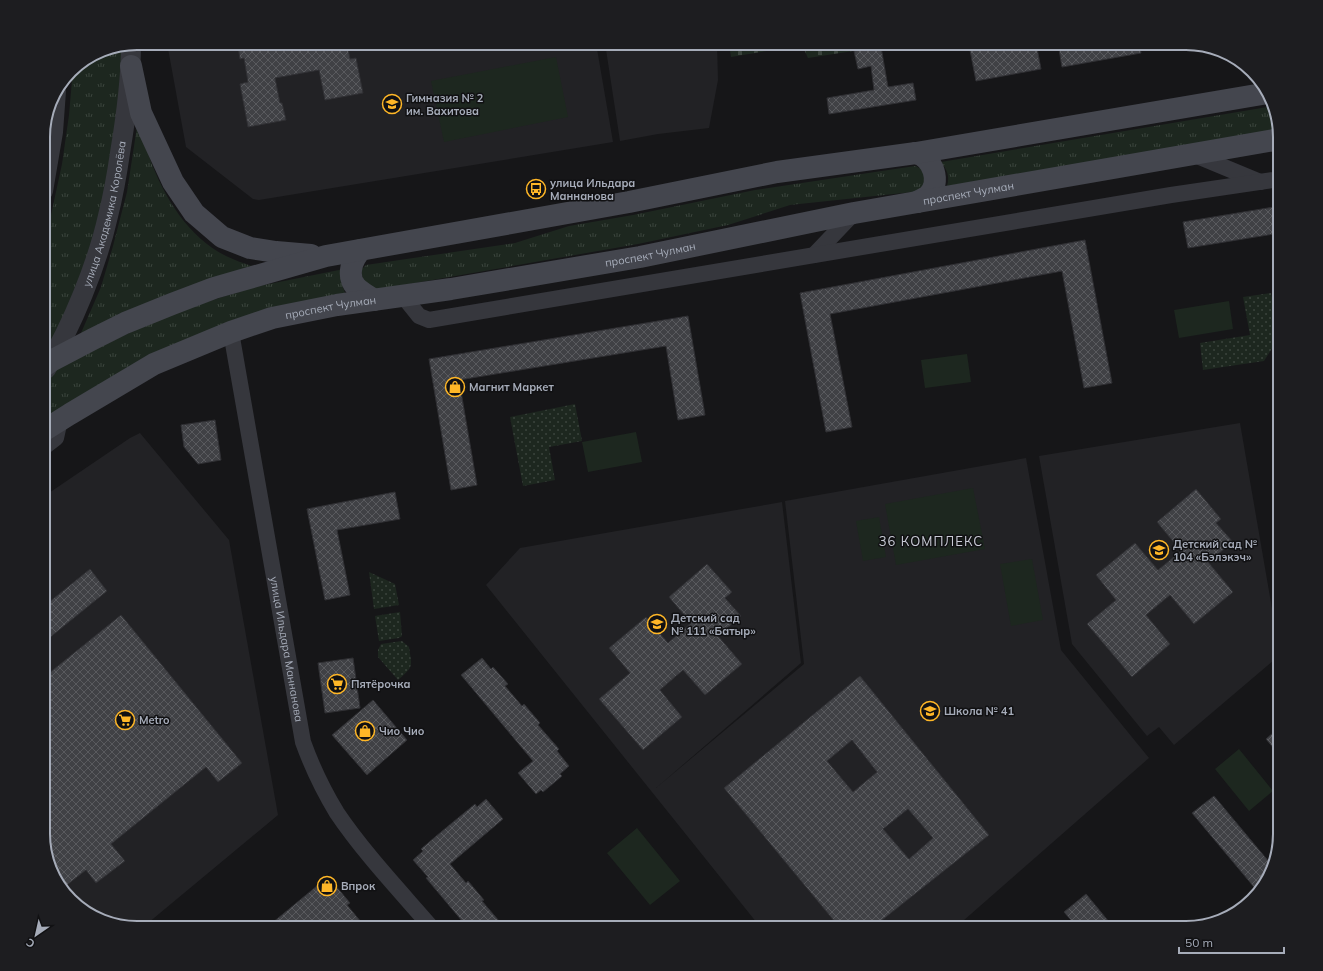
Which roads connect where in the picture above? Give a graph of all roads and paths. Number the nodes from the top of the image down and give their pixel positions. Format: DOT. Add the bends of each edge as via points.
graph roads {
  1 [pos="131,50"];
  2 [pos="131,66"];
  3 [pos="1261,94"];
  4 [pos="55,111"];
  5 [pos="1273,141"];
  6 [pos="50,150"];
  7 [pos="916,153"];
  8 [pos="1195,155"];
  9 [pos="1273,180"];
  10 [pos="1261,183"];
  11 [pos="917,202"];
  12 [pos="854,213"];
  13 [pos="361,250"];
  14 [pos="326,256"];
  15 [pos="814,256"];
  16 [pos="403,296"];
  17 [pos="374,300"];
  18 [pos="231,332"];
  19 [pos="50,359"];
  20 [pos="50,365"];
  21 [pos="51,426"];
  22 [pos="50,443"];
  23 [pos="426,921"];
  1 -- 2 [label="street, улица Академика Королёва"];
  2 -- 14 [label="main road" via="141,113 173,182 194,213 222,236 250,248"];
  2 -- 19 [label="street, улица Академика Королёва" via="126,123 108,217 95,262 80,300"];
  3 -- 7 [label="main road"];
  4 -- 6 [label="street"];
  5 -- 8 [label="main road, проспект Чулман"];
  7 -- 11 [label="main road" via="930,162 935,184 928,195"];
  7 -- 13 [label="main road" via="777,172 630,202"];
  8 -- 10 [label="street"];
  8 -- 11 [label="main road, проспект Чулман"];
  9 -- 10 [label="street"];
  10 -- 15 [label="street" via="1171,195"];
  11 -- 12 [label="main road, проспект Чулман"];
  12 -- 15 [label="street"];
  12 -- 16 [label="main road, проспект Чулман" via="640,256"];
  13 -- 14 [label="main road"];
  13 -- 17 [label="main road" via="355,256 351,275 355,286"];
  14 -- 20 [label="main road" via="214,288 179,301 125,323"];
  15 -- 16 [label="street" via="429,320 419,316"];
  16 -- 17 [label="main road, проспект Чулман"];
  17 -- 18 [label="main road, проспект Чулман" via="272,318"];
  18 -- 21 [label="main road, проспект Чулман" via="154,364"];
  18 -- 23 [label="street, улица Ильдара Маннанова" via="302,742 317,778 352,834"];
  21 -- 22 [label="street" via="56,438"];
}
